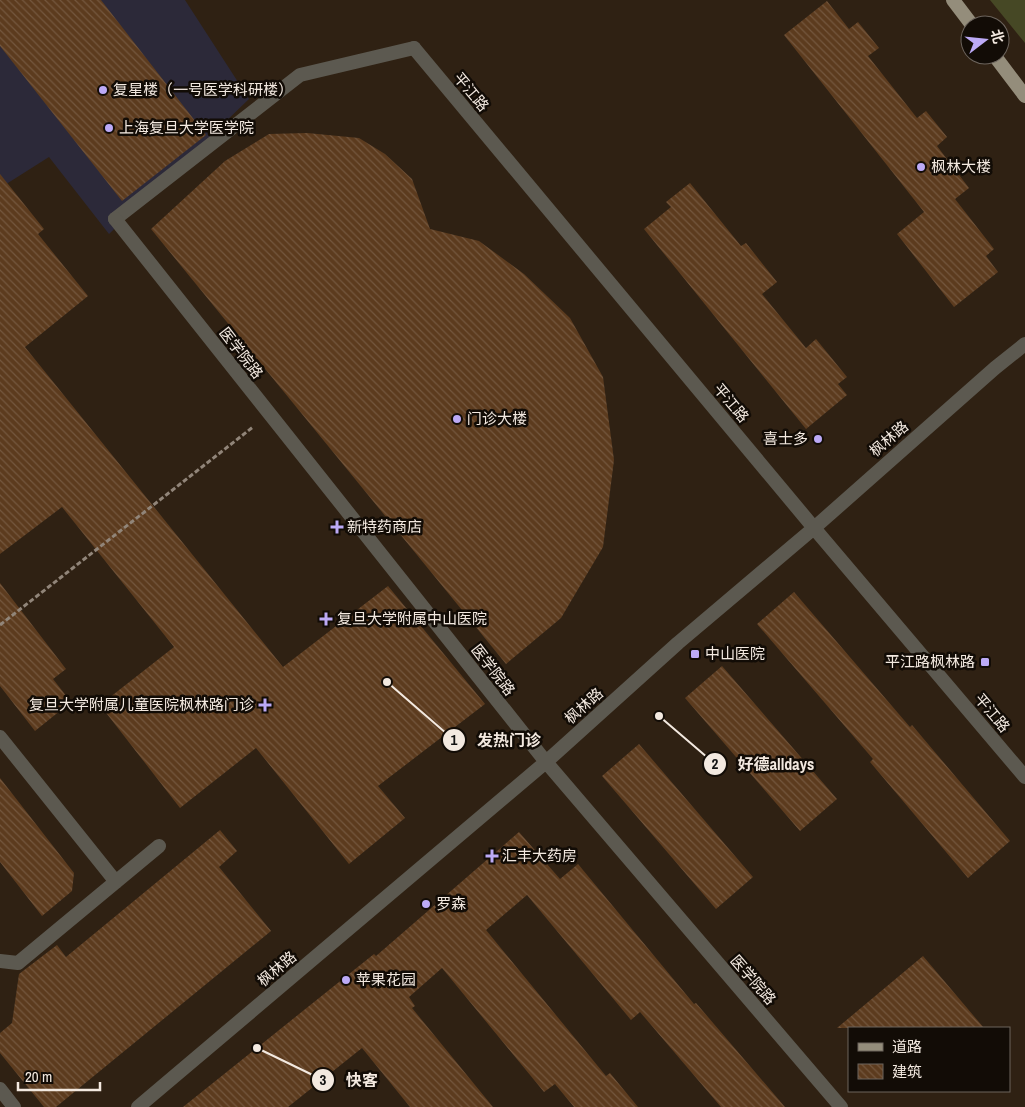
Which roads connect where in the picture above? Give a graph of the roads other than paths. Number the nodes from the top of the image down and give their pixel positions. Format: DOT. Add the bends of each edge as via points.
graph roads {
  1 [pos="953,0"];
  2 [pos="964,15"];
  3 [pos="414,48"];
  4 [pos="1002,65"];
  5 [pos="1025,96"];
  6 [pos="1025,344"];
  7 [pos="814,528"];
  8 [pos="0,738"];
  9 [pos="546,762"];
  10 [pos="1025,777"];
  11 [pos="159,846"];
  12 [pos="116,882"];
  13 [pos="0,962"];
  14 [pos="0,1088"];
  15 [pos="14,1107"];
  16 [pos="138,1107"];
  17 [pos="840,1107"];
  1 -- 2 [label="main road"];
  3 -- 7 [label="street, 平江路"];
  3 -- 9 [label="street, 医学院路" via="300,75 114,219"];
  4 -- 5 [label="main road"];
  6 -- 7 [label="street, 枫林路"];
  7 -- 9 [label="street, 枫林路" via="678,643"];
  7 -- 10 [label="street, 平江路"];
  8 -- 12 [label="street"];
  9 -- 16 [label="street, 枫林路"];
  9 -- 17 [label="street, 医学院路"];
  11 -- 12 [label="street"];
  12 -- 13 [label="street" via="18,963"];
  14 -- 15 [label="street"];
}
